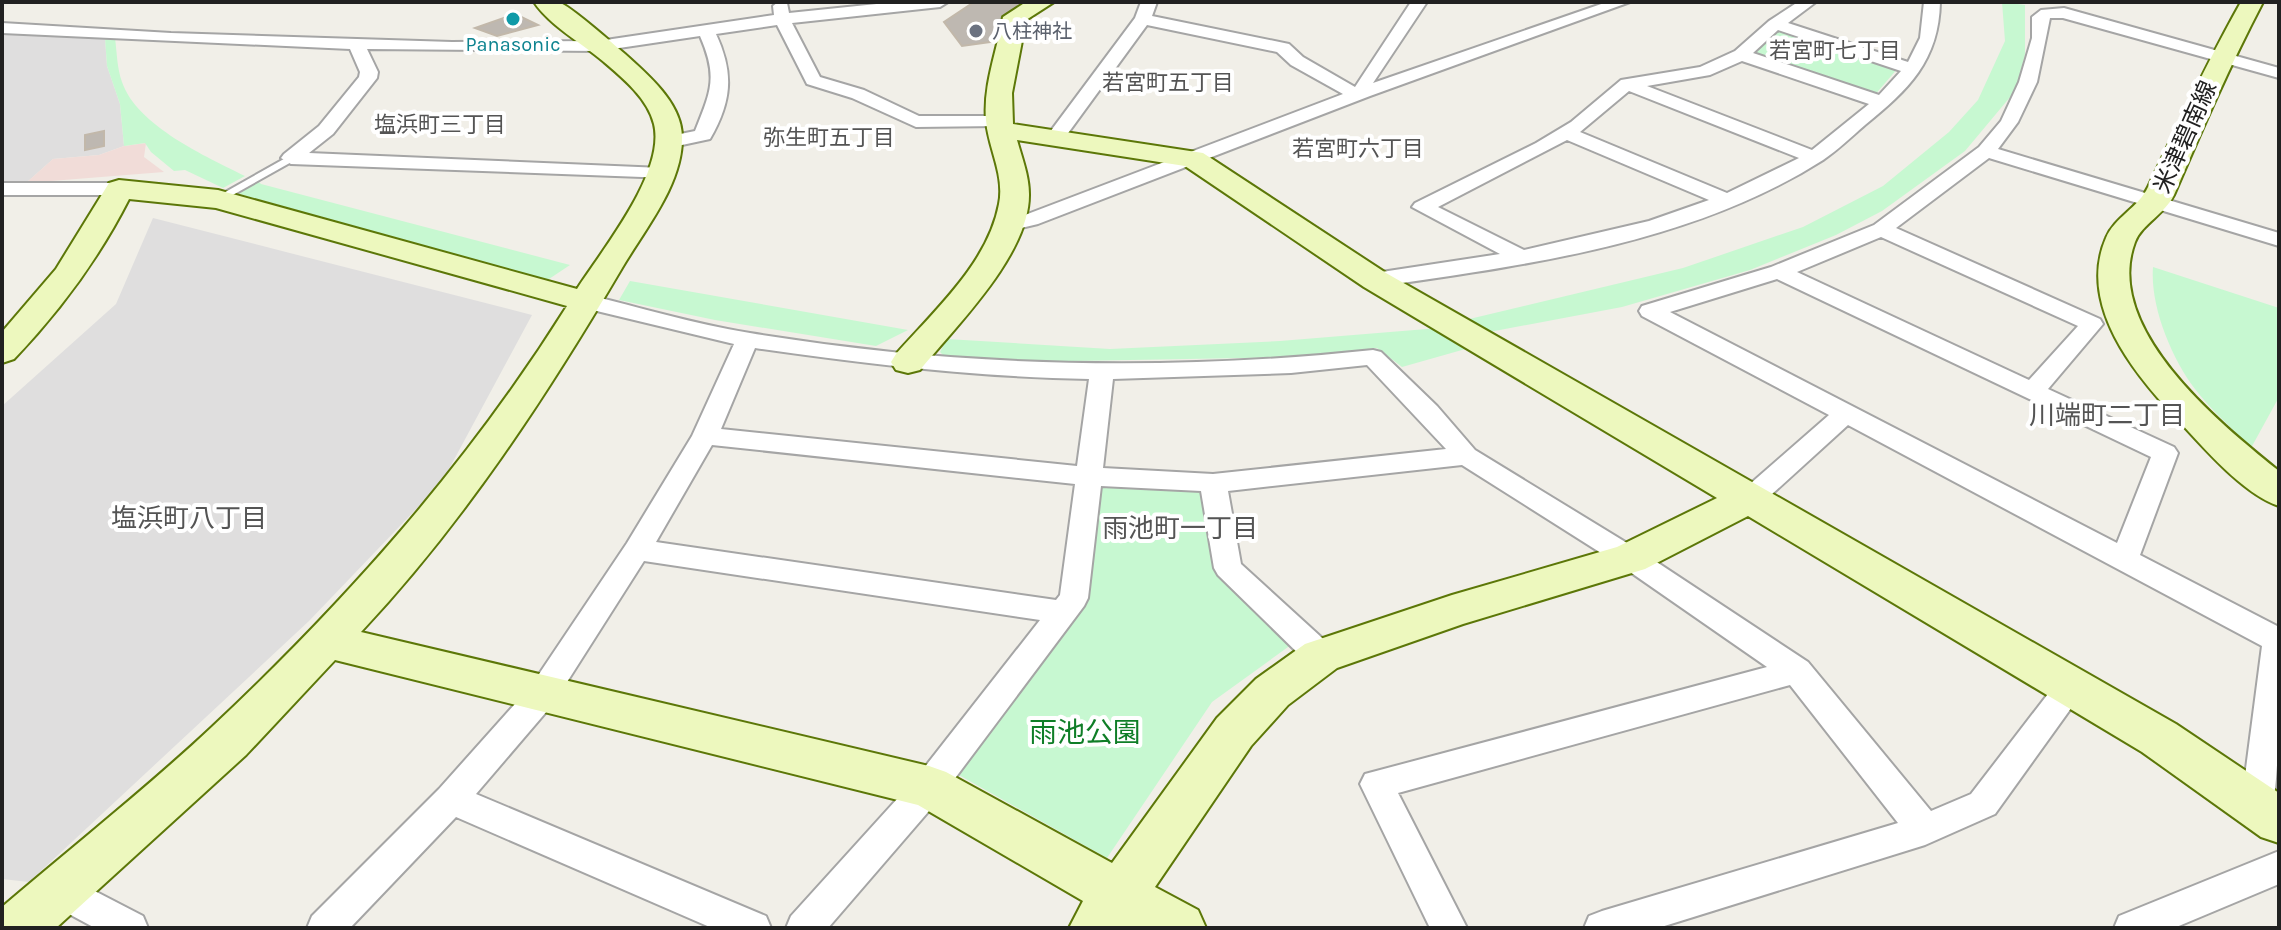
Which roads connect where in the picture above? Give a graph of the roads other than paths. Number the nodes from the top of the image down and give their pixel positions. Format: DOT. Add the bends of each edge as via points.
graph roads {
  1 [pos="545,2"];
  2 [pos="940,2"];
  3 [pos="1043,2"];
  4 [pos="1419,2"];
  5 [pos="1622,2"];
  6 [pos="1808,2"];
  7 [pos="1932,2"];
  8 [pos="2252,2"];
  9 [pos="2032,5"];
  10 [pos="781,10"];
  11 [pos="1146,10"];
  12 [pos="2051,12"];
  13 [pos="1775,24"];
  14 [pos="2,28"];
  15 [pos="706,30"];
  16 [pos="355,42"];
  17 [pos="599,46"];
  18 [pos="1741,55"];
  19 [pos="2221,59"];
  20 [pos="1914,70"];
  21 [pos="2279,73"];
  22 [pos="1627,84"];
  23 [pos="1361,94"];
  24 [pos="1882,102"];
  25 [pos="1000,125"];
  26 [pos="1565,133"];
  27 [pos="1056,136"];
  28 [pos="1986,151"];
  29 [pos="1814,157"];
  30 [pos="291,158"];
  31 [pos="665,158"];
  32 [pos="1193,159"];
  33 [pos="119,189"];
  34 [pos="6,191"];
  35 [pos="218,199"];
  36 [pos="1726,200"];
  37 [pos="2156,202"];
  38 [pos="1008,225"];
  39 [pos="1881,229"];
  40 [pos="2279,240"];
  41 [pos="1524,258"];
  42 [pos="1779,272"];
  43 [pos="1375,280"];
  44 [pos="584,301"];
  45 [pos="747,340"];
  46 [pos="2,352"];
  47 [pos="908,362"];
  48 [pos="1102,372"];
  49 [pos="2033,391"];
  50 [pos="1847,413"];
  51 [pos="705,436"];
  52 [pos="1466,456"];
  53 [pos="1089,476"];
  54 [pos="1213,483"];
  55 [pos="2279,492"];
  56 [pos="1751,498"];
  57 [pos="637,550"];
  58 [pos="2125,557"];
  59 [pos="1630,558"];
  60 [pos="1061,612"];
  61 [pos="328,641"];
  62 [pos="1321,656"];
  63 [pos="1797,671"];
  64 [pos="2072,686"];
  65 [pos="542,695"];
  66 [pos="929,787"];
  67 [pos="451,799"];
  68 [pos="2268,814"];
  69 [pos="1925,830"];
  70 [pos="2279,867"];
  71 [pos="58,889"];
  72 [pos="1107,912"];
  73 [pos="17,928"];
  74 [pos="130,928"];
  75 [pos="325,928"];
  76 [pos="753,928"];
  77 [pos="804,928"];
  78 [pos="1179,928"];
  79 [pos="1449,928"];
  80 [pos="1602,928"];
  81 [pos="2132,928"];
  1 -- 17 [label="street"];
  2 -- 10 [label="street"];
  3 -- 25 [label="street" via="1015,17 997,89"];
  4 -- 23 [label="street"];
  5 -- 23 [label="street"];
  6 -- 13 [label="street"];
  7 -- 20 [label="street" via="1933,23"];
  8 -- 19 [label="street, 米津碧南線"];
  9 -- 12 [label="street"];
  10 -- 15 [label="street"];
  10 -- 25 [label="street" via="813,80 858,94 916,122"];
  11 -- 23 [label="street" via="1283,48 1297,61"];
  11 -- 27 [label="street"];
  12 -- 19 [label="street"];
  12 -- 28 [label="street" via="2040,17 2028,82 2009,122"];
  13 -- 18 [label="street"];
  13 -- 20 [label="street"];
  14 -- 16 [label="street"];
  15 -- 17 [label="street"];
  15 -- 31 [label="street" via="723,87 703,135"];
  16 -- 17 [label="street"];
  16 -- 30 [label="street" via="368,78 326,130"];
  17 -- 31 [label="street" via="656,101 667,121"];
  18 -- 22 [label="street" via="1704,71"];
  18 -- 24 [label="street"];
  19 -- 21 [label="street"];
  19 -- 37 [label="street, 米津碧南線"];
  20 -- 24 [label="street"];
  22 -- 26 [label="street"];
  22 -- 29 [label="street"];
  23 -- 32 [label="street"];
  24 -- 29 [label="street"];
  25 -- 27 [label="street"];
  25 -- 38 [label="street" via="1014,184"];
  26 -- 36 [label="street"];
  26 -- 41 [label="street" via="1422,207"];
  27 -- 32 [label="street"];
  28 -- 37 [label="street"];
  28 -- 39 [label="street"];
  29 -- 36 [label="street"];
  30 -- 31 [label="street"];
  30 -- 35 [label="lane"];
  31 -- 44 [label="street"];
  32 -- 38 [label="street"];
  32 -- 43 [label="street"];
  33 -- 34 [label="street"];
  33 -- 35 [label="street"];
  33 -- 46 [label="street" via="74,269"];
  35 -- 44 [label="street"];
  36 -- 41 [label="street"];
  37 -- 40 [label="street"];
  37 -- 55 [label="street, 米津碧南線" via="2121,238 2114,273 2118,303 2133,341 2167,388"];
  38 -- 47 [label="street" via="987,264"];
  39 -- 42 [label="street"];
  39 -- 49 [label="street" via="2092,324"];
  41 -- 43 [label="street"];
  42 -- 49 [label="street"];
  42 -- 50 [label="street" via="1650,311"];
  43 -- 56 [label="street"];
  44 -- 45 [label="street"];
  44 -- 61 [label="street" via="543,372 481,460 401,561"];
  45 -- 47 [label="street"];
  45 -- 51 [label="street"];
  47 -- 48 [label="street"];
  48 -- 52 [label="street" via="1291,366 1373,357"];
  48 -- 53 [label="street"];
  49 -- 58 [label="street" via="2165,453"];
  50 -- 56 [label="street"];
  50 -- 58 [label="street"];
  51 -- 53 [label="street"];
  51 -- 57 [label="street"];
  52 -- 54 [label="street"];
  52 -- 59 [label="street"];
  53 -- 54 [label="street"];
  53 -- 60 [label="street" via="1074,598"];
  54 -- 62 [label="street" via="1228,568"];
  56 -- 59 [label="street"];
  56 -- 64 [label="street"];
  57 -- 60 [label="street"];
  57 -- 65 [label="street"];
  58 -- 68 [label="street" via="2278,640"];
  59 -- 62 [label="street"];
  59 -- 63 [label="street"];
  60 -- 66 [label="street"];
  61 -- 65 [label="street"];
  61 -- 71 [label="street" via="229,741"];
  62 -- 72 [label="street" via="1272,692 1234,732"];
  63 -- 69 [label="street"];
  63 -- 79 [label="street" via="1377,784"];
  64 -- 68 [label="street" via="2159,738"];
  64 -- 69 [label="street" via="1983,804"];
  65 -- 66 [label="street"];
  65 -- 67 [label="street"];
  66 -- 72 [label="street"];
  66 -- 77 [label="street"];
  67 -- 75 [label="street"];
  67 -- 76 [label="street"];
  69 -- 80 [label="street"];
  70 -- 81 [label="street"];
  71 -- 73 [label="street"];
  71 -- 74 [label="street"];
  72 -- 78 [label="street"];
}
